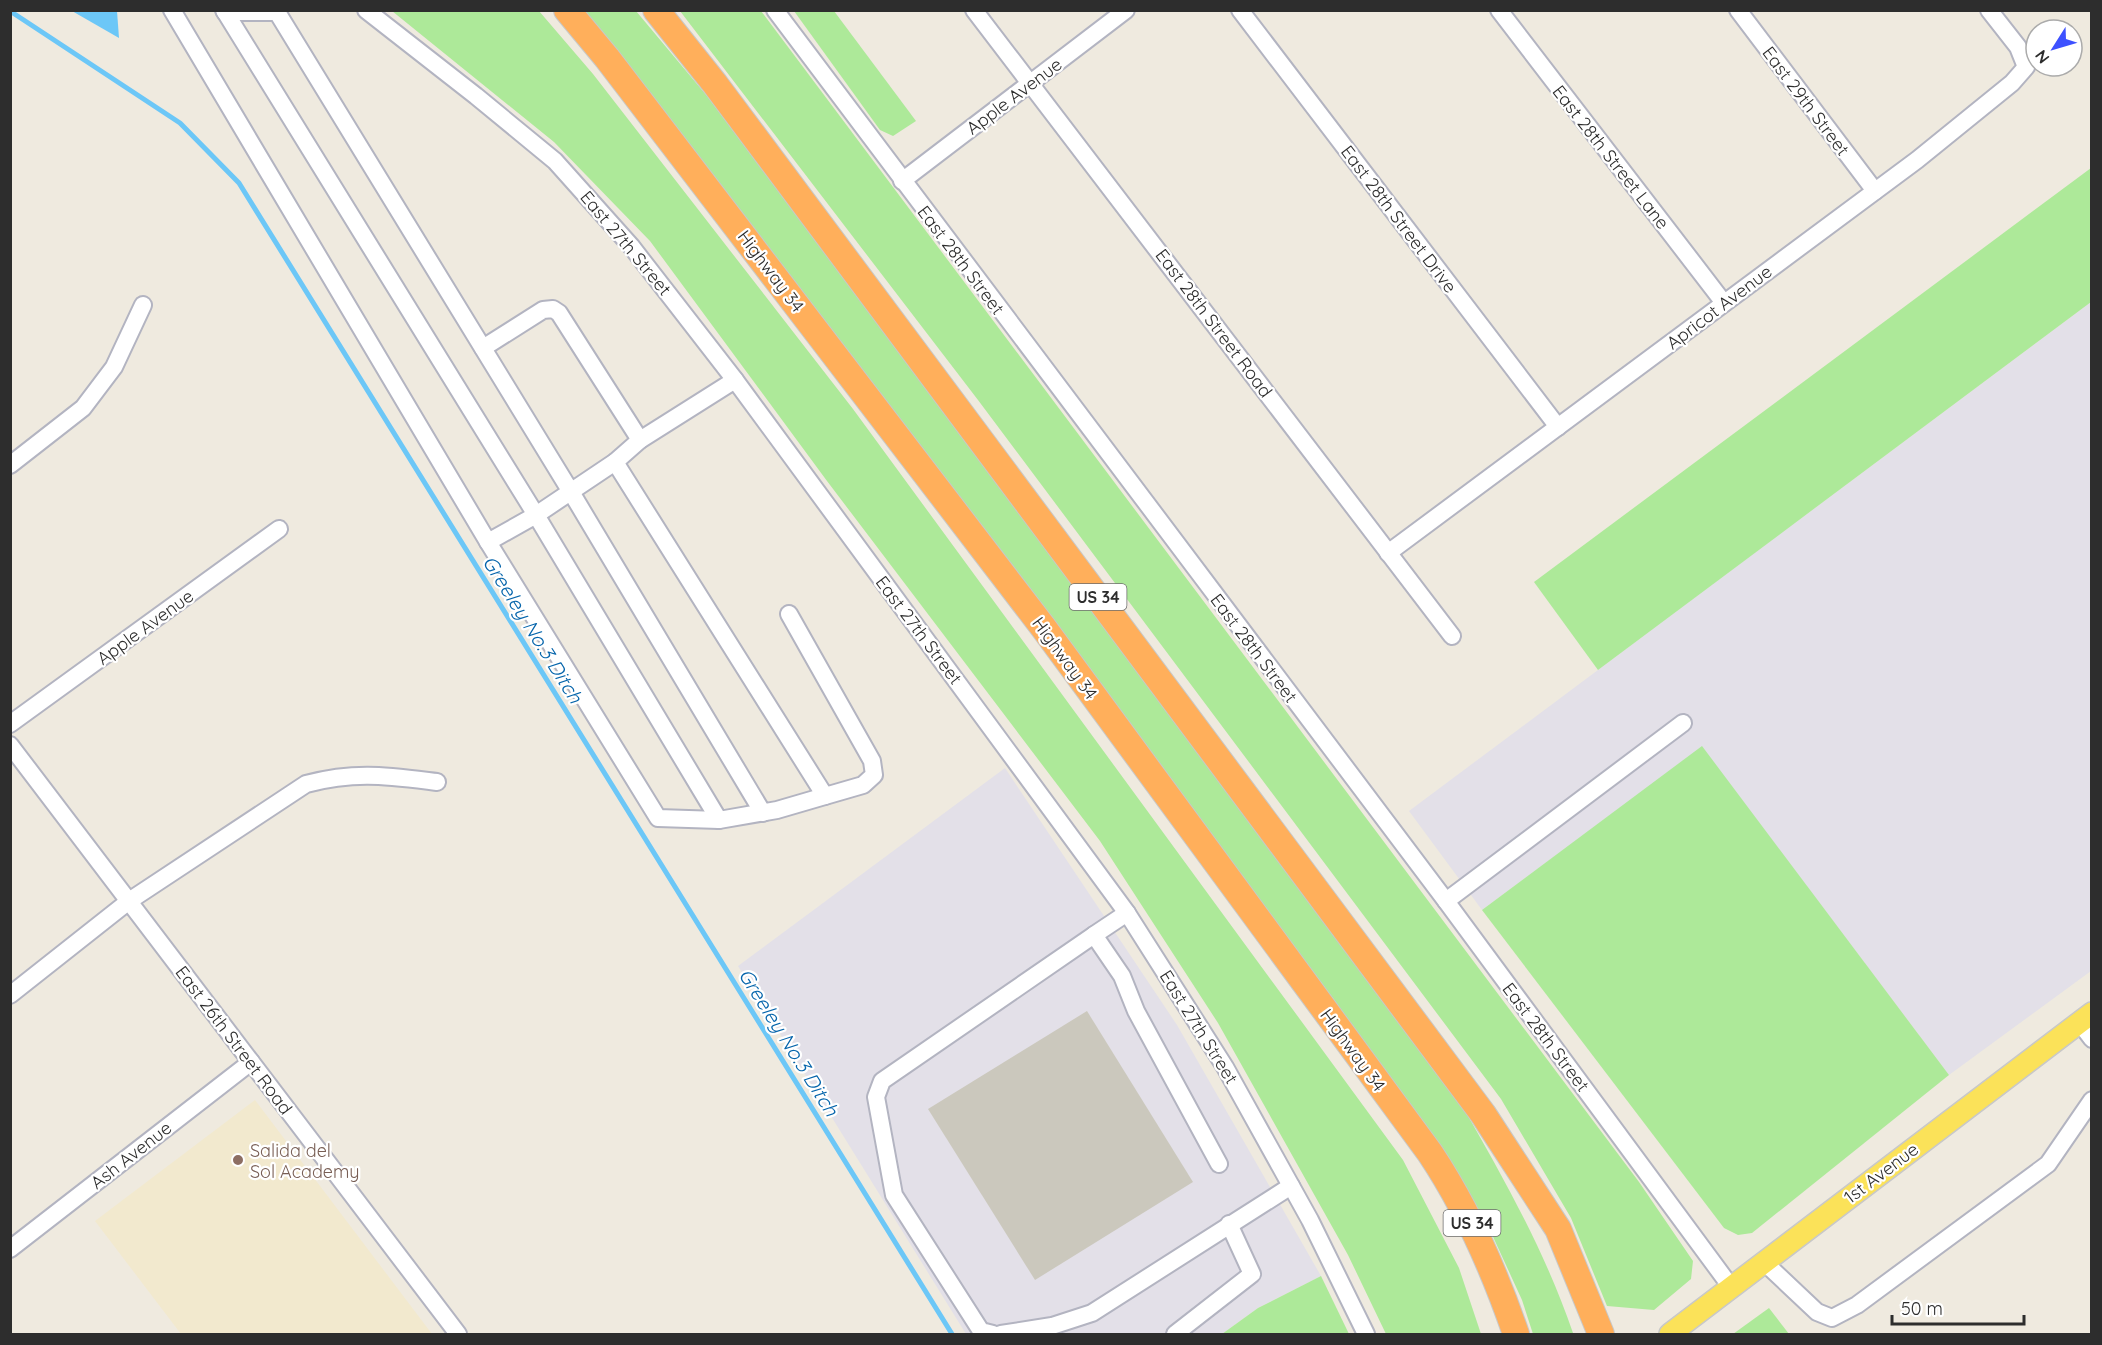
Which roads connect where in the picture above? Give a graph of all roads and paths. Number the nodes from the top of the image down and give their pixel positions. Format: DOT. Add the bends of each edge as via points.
graph roads {
  1 [pos="172,10"];
  2 [pos="366,10"];
  3 [pos="567,10"];
  4 [pos="656,10"];
  5 [pos="775,10"];
  6 [pos="974,10"];
  7 [pos="1126,10"];
  8 [pos="1240,10"];
  9 [pos="1498,10"];
  10 [pos="1738,10"];
  11 [pos="1989,10"];
  12 [pos="224,11"];
  13 [pos="1031,83"];
  14 [pos="902,181"];
  15 [pos="1875,191"];
  16 [pos="1724,303"];
  17 [pos="143,304"];
  18 [pos="483,348"];
  19 [pos="735,380"];
  20 [pos="1558,427"];
  21 [pos="640,440"];
  22 [pos="615,462"];
  23 [pos="10,465"];
  24 [pos="571,492"];
  25 [pos="536,515"];
  26 [pos="279,529"];
  27 [pos="488,542"];
  28 [pos="1388,553"];
  29 [pos="789,614"];
  30 [pos="1452,636"];
  31 [pos="1683,723"];
  32 [pos="10,724"];
  33 [pos="10,745"];
  34 [pos="437,782"];
  35 [pos="825,796"];
  36 [pos="763,813"];
  37 [pos="719,820"];
  38 [pos="129,901"];
  39 [pos="1446,902"];
  40 [pos="1127,913"];
  41 [pos="1094,935"];
  42 [pos="10,995"];
  43 [pos="2087,1025"];
  44 [pos="251,1062"];
  45 [pos="2091,1100"];
  46 [pos="1406,1122"];
  47 [pos="1219,1164"];
  48 [pos="1291,1186"];
  49 [pos="1229,1224"];
  50 [pos="10,1249"];
  51 [pos="1764,1262"];
  52 [pos="1731,1287"];
  53 [pos="1590,1329"];
  54 [pos="458,1335"];
  55 [pos="993,1335"];
  56 [pos="1001,1335"];
  57 [pos="1175,1335"];
  58 [pos="1366,1335"];
  59 [pos="1500,1335"];
  60 [pos="1516,1335"];
  61 [pos="1670,1335"];
  1 -- 27 [label="street"];
  2 -- 19 [label="street, East 27th Street" via="555,161 632,246"];
  3 -- 46 [label="highway, Highway 34 / US 34" via="1043,627"];
  4 -- 53 [label="highway, US 34" via="1476,1105 1532,1190"];
  5 -- 14 [label="street, East 28th Street"];
  6 -- 13 [label="street, East 28th Street Road"];
  7 -- 13 [label="street, Apple Avenue"];
  8 -- 20 [label="street, East 28th Street Drive"];
  9 -- 16 [label="street, East 28th Street Lane"];
  10 -- 15 [label="street, East 29th Street"];
  11 -- 15 [label="street, Apricot Avenue" via="2018,47 2026,67 2012,83"];
  12 -- 18 [label="street" via="278,12"];
  12 -- 25 [label="street"];
  13 -- 14 [label="street, Apple Avenue"];
  13 -- 28 [label="street, East 28th Street Road"];
  14 -- 39 [label="street, East 28th Street"];
  15 -- 16 [label="street, Apricot Avenue"];
  16 -- 20 [label="street, Apricot Avenue"];
  17 -- 23 [label="street" via="114,367 83,408"];
  18 -- 21 [label="street" via="538,313 553,309"];
  18 -- 24 [label="street"];
  19 -- 21 [label="street"];
  19 -- 40 [label="street, East 27th Street"];
  20 -- 28 [label="street, Apricot Avenue"];
  21 -- 22 [label="street"];
  22 -- 24 [label="street"];
  22 -- 35 [label="street"];
  24 -- 25 [label="street"];
  24 -- 36 [label="street"];
  25 -- 27 [label="street"];
  25 -- 37 [label="street"];
  26 -- 32 [label="street, Apple Avenue"];
  27 -- 37 [label="street" via="657,818"];
  28 -- 30 [label="street, East 28th Street Road"];
  29 -- 35 [label="street" via="872,760 874,775 863,785"];
  31 -- 39 [label="street"];
  33 -- 38 [label="street, East 26th Street Road"];
  34 -- 38 [label="street" via="371,774 306,784"];
  35 -- 36 [label="street"];
  36 -- 37 [label="street"];
  38 -- 42 [label="street"];
  38 -- 44 [label="street, East 26th Street Road"];
  39 -- 52 [label="street, East 28th Street"];
  40 -- 41 [label="street"];
  40 -- 48 [label="street, East 27th Street" via="1225,1067"];
  41 -- 47 [label="street" via="1122,976 1136,1011"];
  41 -- 55 [label="street" via="882,1081 876,1097 894,1195 981,1331"];
  43 -- 51 [label="main road, 1st Avenue"];
  44 -- 50 [label="street, Ash Avenue"];
  44 -- 54 [label="street, East 26th Street Road"];
  45 -- 51 [label="street" via="2048,1164 1857,1305 1832,1318 1817,1312"];
  46 -- 59 [label="highway" via="1482,1277"];
  46 -- 60 [label="highway, Highway 34 / US 34" via="1469,1216"];
  48 -- 49 [label="street"];
  48 -- 58 [label="street, East 27th Street"];
  49 -- 56 [label="street" via="1092,1313 1052,1326"];
  49 -- 57 [label="street" via="1252,1274"];
  51 -- 52 [label="main road, 1st Avenue"];
  52 -- 61 [label="main road, 1st Avenue"];
}
